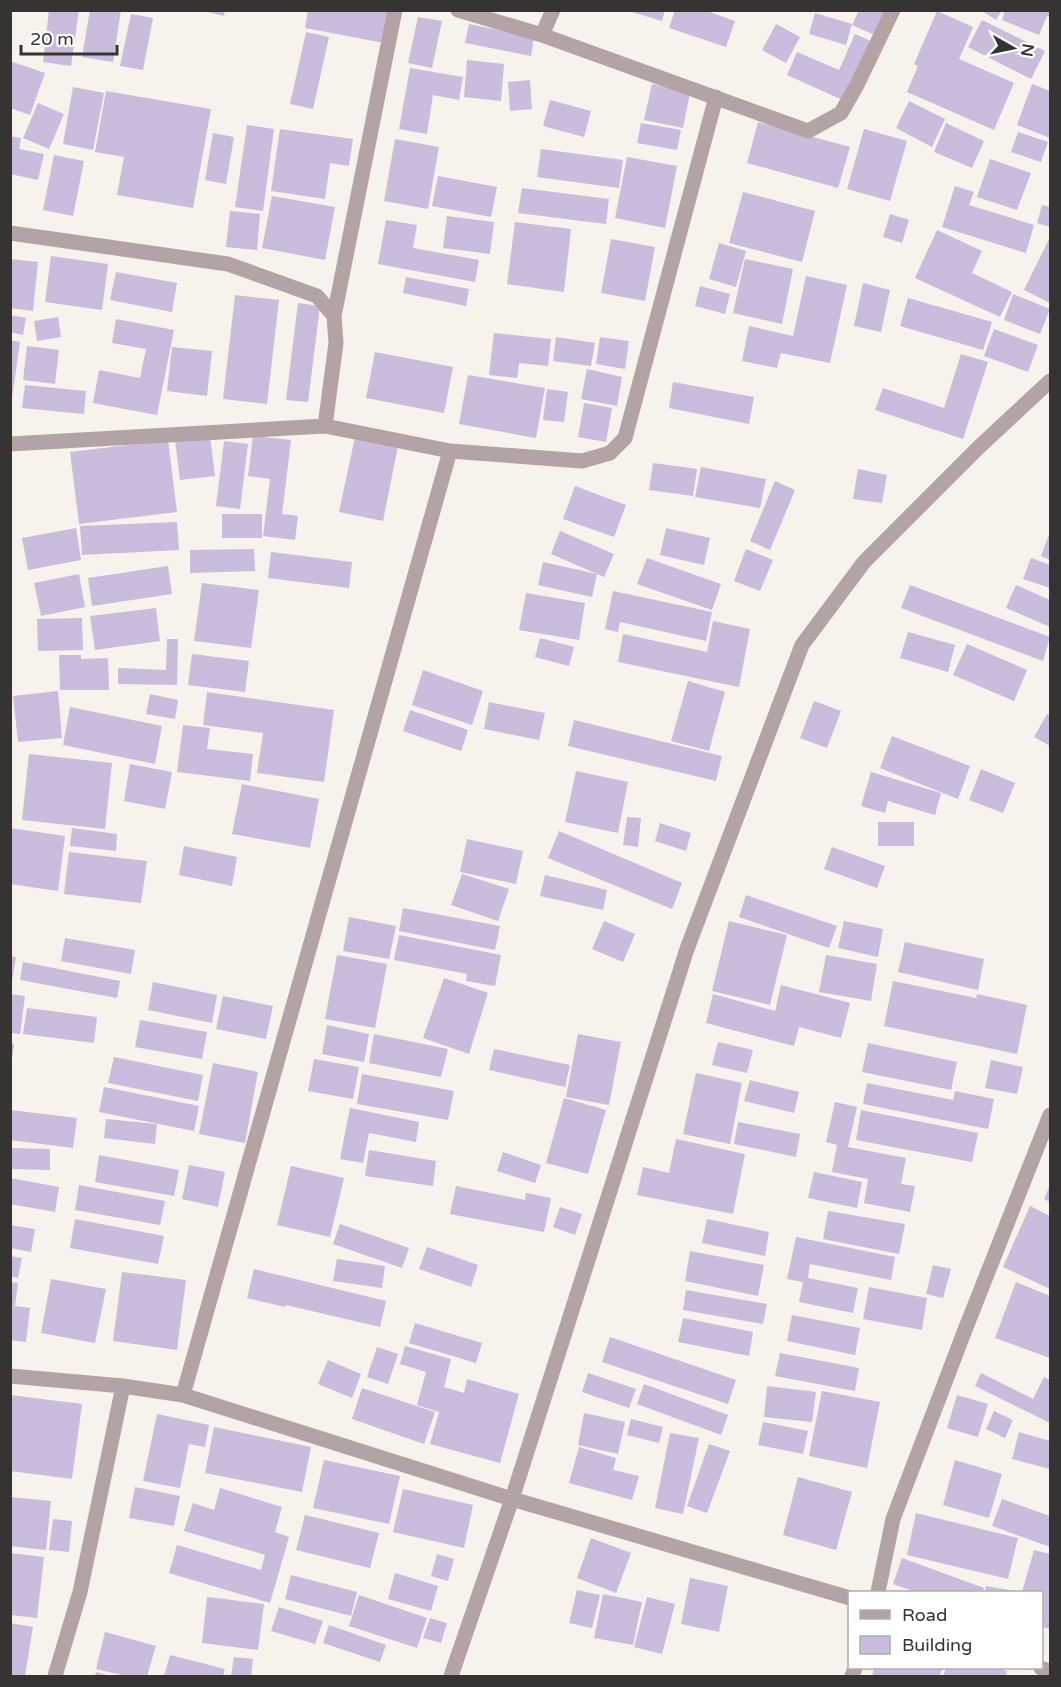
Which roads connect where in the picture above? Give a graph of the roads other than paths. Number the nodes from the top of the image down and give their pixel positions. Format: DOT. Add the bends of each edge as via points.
graph roads {
  1 [pos="395,10"];
  2 [pos="458,10"];
  3 [pos="553,10"];
  4 [pos="893,10"];
  5 [pos="542,35"];
  6 [pos="716,97"];
  7 [pos="10,233"];
  8 [pos="334,316"];
  9 [pos="1050,381"];
  10 [pos="325,426"];
  11 [pos="10,444"];
  12 [pos="450,451"];
  13 [pos="1050,1115"];
  14 [pos="10,1376"];
  15 [pos="123,1386"];
  16 [pos="183,1395"];
  17 [pos="512,1499"];
  18 [pos="878,1591"];
  19 [pos="848,1598"];
  20 [pos="55,1677"];
  21 [pos="451,1677"];
  1 -- 8 [label="street"];
  2 -- 5 [label="street"];
  3 -- 5 [label="street"];
  4 -- 6 [label="street" via="841,113 808,131"];
  5 -- 6 [label="street"];
  6 -- 12 [label="street" via="625,438 610,453 582,461"];
  7 -- 8 [label="street" via="228,264 317,296"];
  8 -- 10 [label="street" via="336,343"];
  9 -- 17 [label="street" via="864,561 802,645 687,949"];
  10 -- 11 [label="street"];
  10 -- 12 [label="street"];
  12 -- 16 [label="street"];
  13 -- 18 [label="street" via="893,1519"];
  14 -- 15 [label="street"];
  15 -- 16 [label="street"];
  15 -- 20 [label="street" via="80,1592"];
  16 -- 17 [label="street"];
  17 -- 19 [label="street"];
  17 -- 21 [label="street"];
}
